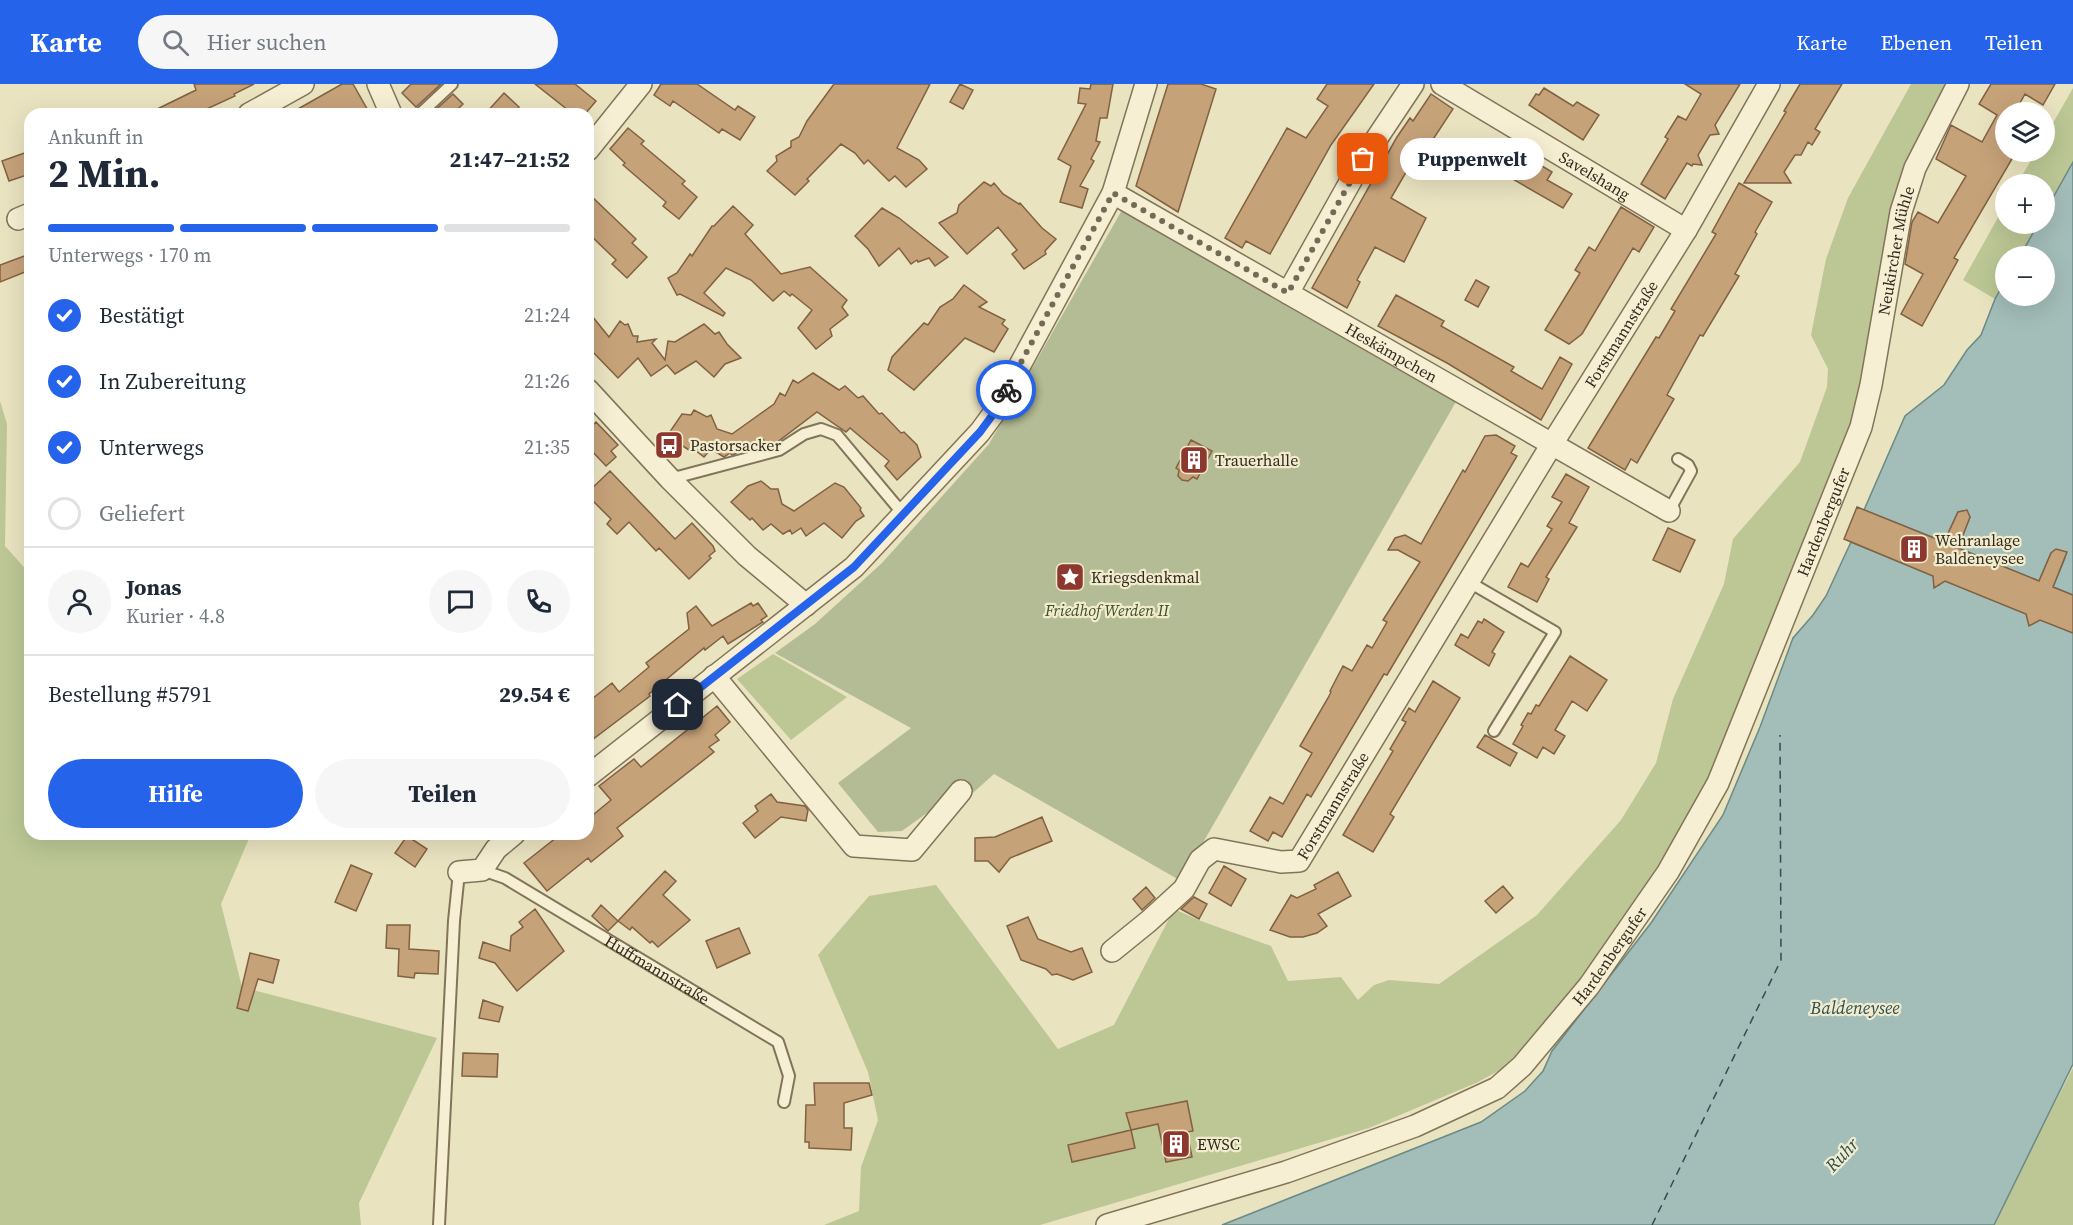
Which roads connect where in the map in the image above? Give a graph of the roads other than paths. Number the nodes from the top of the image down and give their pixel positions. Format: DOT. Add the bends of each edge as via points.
graph roads {
  1 [pos="303,84"];
  2 [pos="378,84"];
  3 [pos="452,84"];
  4 [pos="641,84"];
  5 [pos="1146,84"];
  6 [pos="1413,84"];
  7 [pos="1442,84"];
  8 [pos="1770,84"];
  9 [pos="1958,84"];
  10 [pos="260,108"];
  11 [pos="388,108"];
  12 [pos="426,108"];
  13 [pos="594,143"];
  14 [pos="1113,193"];
  15 [pos="1686,230"];
  16 [pos="1288,293"];
  17 [pos="594,397"];
  18 [pos="1861,427"];
  19 [pos="1552,444"];
  20 [pos="1678,459"];
  21 [pos="670,479"];
  22 [pos="1669,511"];
  23 [pos="904,515"];
  24 [pos="1469,582"];
  25 [pos="806,605"];
  26 [pos="714,676"];
  27 [pos="1494,731"];
  28 [pos="594,771"];
  29 [pos="961,791"];
  30 [pos="507,840"];
  31 [pos="482,870"];
  32 [pos="459,872"];
  33 [pos="1112,951"];
  34 [pos="784,1102"];
  35 [pos="439,1225"];
  36 [pos="1107,1225"];
  1 -- 10 [label="street"];
  2 -- 11 [label="street"];
  3 -- 12 [label="lane"];
  4 -- 13 [label="street"];
  5 -- 14 [label="street"];
  6 -- 16 [label="street" via="1363,159"];
  7 -- 15 [label="street, Savelshang"];
  8 -- 15 [label="street, Forstmannstraße"];
  9 -- 18 [label="street, Neukircher Mühle" via="1915,168 1901,212"];
  14 -- 16 [label="street, Heskämpchen"];
  14 -- 23 [label="street" via="994,413"];
  15 -- 19 [label="street, Forstmannstraße"];
  16 -- 19 [label="street, Heskämpchen"];
  17 -- 21 [label="street"];
  18 -- 36 [label="street, Hardenbergufer" via="1718,783 1668,872 1596,977 1522,1066 1497,1088 1415,1126 1286,1172"];
  19 -- 22 [label="street, Heskämpchen"];
  19 -- 24 [label="street, Forstmannstraße"];
  20 -- 22 [label="lane" via="1691,471"];
  21 -- 23 [label="lane" via="779,450 821,429 837,435"];
  21 -- 25 [label="street" via="747,556"];
  23 -- 25 [label="street" via="854,567"];
  24 -- 27 [label="lane" via="1555,632"];
  24 -- 33 [label="street, Forstmannstraße" via="1299,861 1281,862 1214,849 1200,860 1184,889"];
  25 -- 26 [label="street"];
  26 -- 28 [label="street"];
  26 -- 29 [label="street" via="854,846 912,850"];
  30 -- 31 [label="street"];
  31 -- 32 [label="street, Huffmannstraße"];
  31 -- 34 [label="lane, Huffmannstraße" via="505,878 778,1042 789,1076"];
  32 -- 35 [label="lane, Huffmannstraße"];
}
